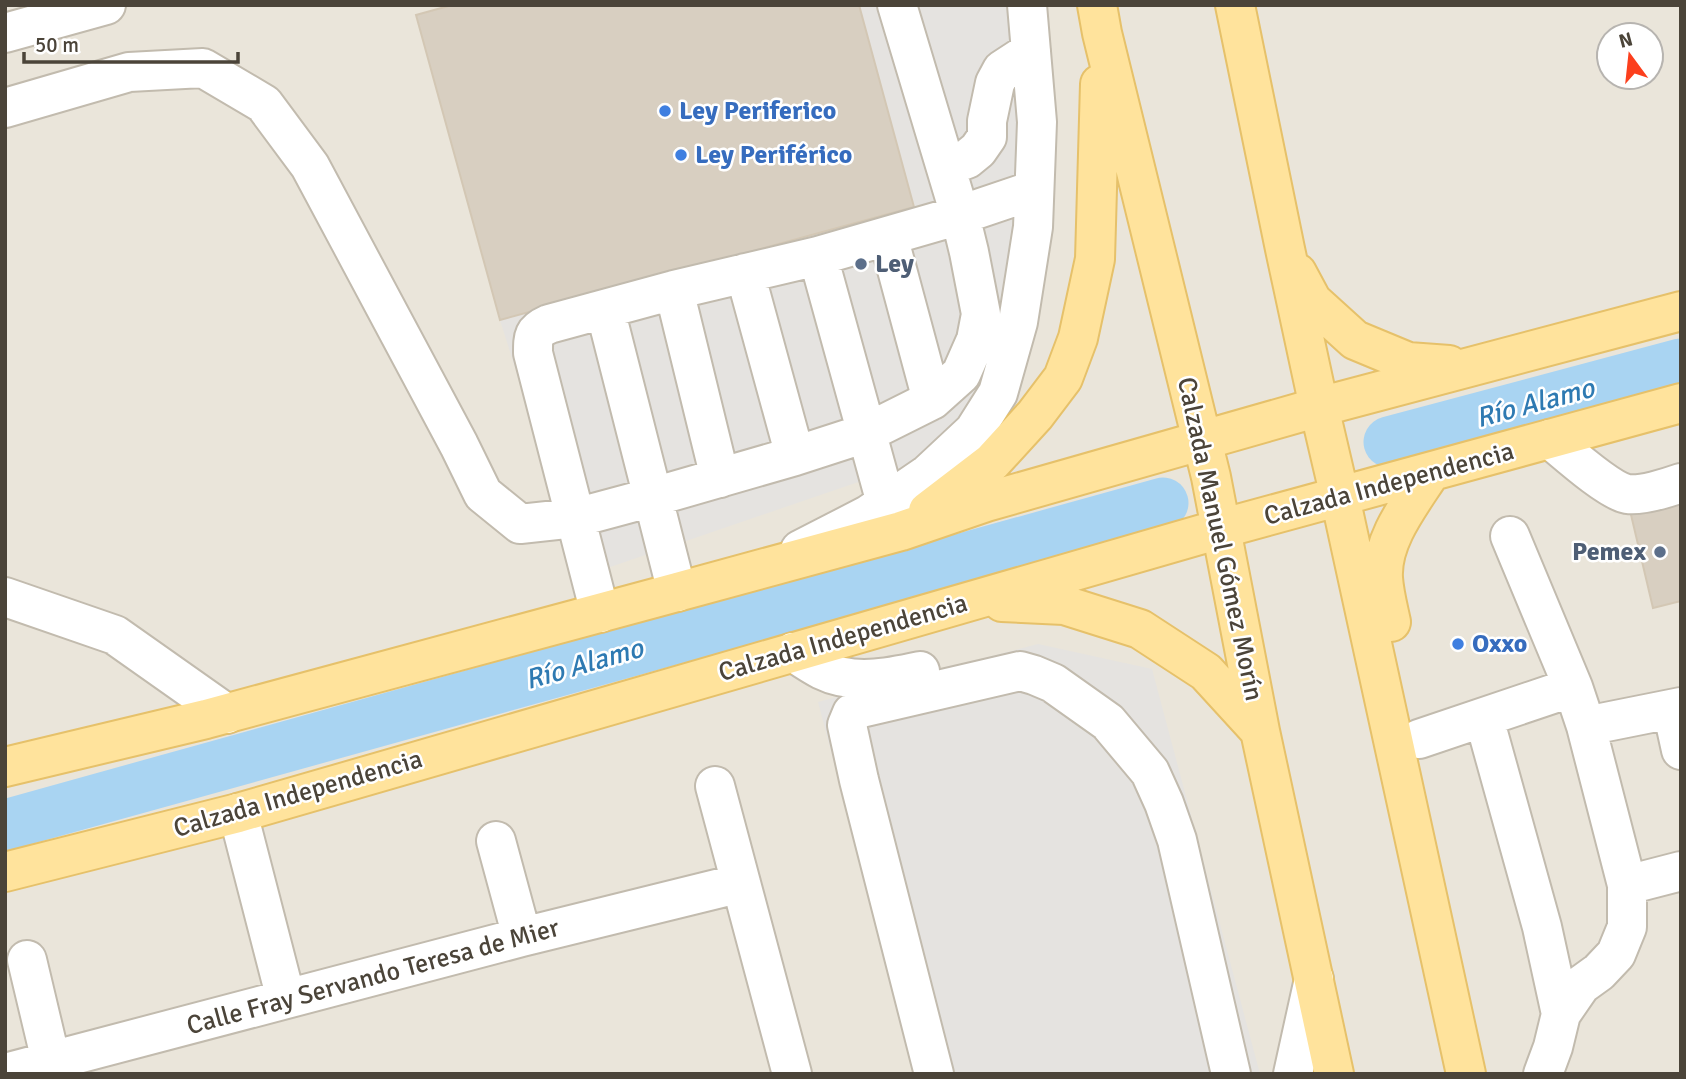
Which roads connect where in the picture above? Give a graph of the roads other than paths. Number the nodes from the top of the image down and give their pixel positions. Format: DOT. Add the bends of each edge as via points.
graph roads {
  1 [pos="106,5"];
  2 [pos="897,5"];
  3 [pos="1027,5"];
  4 [pos="1235,5"];
  5 [pos="1099,19"];
  6 [pos="5,33"];
  7 [pos="1031,51"];
  8 [pos="5,108"];
  9 [pos="946,167"];
  10 [pos="1034,190"];
  11 [pos="960,215"];
  12 [pos="888,236"];
  13 [pos="1285,249"];
  14 [pos="818,256"];
  15 [pos="746,273"];
  16 [pos="674,290"];
  17 [pos="605,309"];
  18 [pos="1681,311"];
  19 [pos="1472,366"];
  20 [pos="932,400"];
  21 [pos="1681,403"];
  22 [pos="1319,407"];
  23 [pos="866,433"];
  24 [pos="1550,439"];
  25 [pos="1201,440"];
  26 [pos="795,456"];
  27 [pos="1430,473"];
  28 [pos="720,478"];
  29 [pos="1681,483"];
  30 [pos="1340,497"];
  31 [pos="653,498"];
  32 [pos="894,517"];
  33 [pos="575,518"];
  34 [pos="1220,529"];
  35 [pos="1510,536"];
  36 [pos="677,592"];
  37 [pos="5,597"];
  38 [pos="972,600"];
  39 [pos="600,612"];
  40 [pos="793,652"];
  41 [pos="1020,671"];
  42 [pos="1573,687"];
  43 [pos="1676,708"];
  44 [pos="227,714"];
  45 [pos="1485,718"];
  46 [pos="1586,726"];
  47 [pos="1260,731"];
  48 [pos="1419,739"];
  49 [pos="1681,750"];
  50 [pos="5,767"];
  51 [pos="715,786"];
  52 [pos="238,813"];
  53 [pos="1415,840"];
  54 [pos="496,841"];
  55 [pos="1681,871"];
  56 [pos="5,872"];
  57 [pos="741,883"];
  58 [pos="1627,885"];
  59 [pos="522,937"];
  60 [pos="27,960"];
  61 [pos="1314,979"];
  62 [pos="286,999"];
  63 [pos="1561,1014"];
  64 [pos="51,1061"];
  65 [pos="5,1073"];
  66 [pos="792,1074"];
  67 [pos="934,1074"];
  68 [pos="1231,1074"];
  69 [pos="1293,1074"];
  70 [pos="1335,1074"];
  71 [pos="1465,1074"];
  72 [pos="1543,1074"];
  1 -- 6 [label="street"];
  2 -- 9 [label="street"];
  3 -- 7 [label="street"];
  4 -- 13 [label="main road"];
  5 -- 25 [label="main road, Calzada Manuel Gómez Morín"];
  5 -- 32 [label="main road" via="1095,259 1079,338 1063,378 992,462"];
  7 -- 9 [label="street" via="1002,70 995,83 987,137 978,150"];
  7 -- 10 [label="street" via="1037,121"];
  8 -- 33 [label="street" via="129,72 204,68 264,104 310,166 483,495 520,524"];
  9 -- 11 [label="street"];
  10 -- 11 [label="street"];
  10 -- 32 [label="street" via="1018,322 998,393 974,431 928,474"];
  11 -- 12 [label="street"];
  11 -- 20 [label="street" via="981,314 961,374"];
  12 -- 14 [label="street"];
  12 -- 20 [label="street"];
  13 -- 19 [label="main road" via="1312,301 1355,340 1408,362"];
  13 -- 22 [label="main road"];
  14 -- 15 [label="street"];
  14 -- 23 [label="street"];
  15 -- 16 [label="street"];
  15 -- 26 [label="street"];
  16 -- 17 [label="street"];
  16 -- 28 [label="street"];
  17 -- 31 [label="street"];
  17 -- 33 [label="street" via="549,324 533,336 533,353"];
  18 -- 19 [label="main road"];
  19 -- 22 [label="main road"];
  20 -- 23 [label="street"];
  21 -- 24 [label="main road, Calzada Independencia"];
  22 -- 25 [label="main road"];
  22 -- 30 [label="main road"];
  23 -- 26 [label="street"];
  23 -- 32 [label="street"];
  24 -- 27 [label="main road, Calzada Independencia"];
  24 -- 29 [label="street" via="1606,484 1627,494"];
  25 -- 32 [label="main road" via="986,502"];
  25 -- 34 [label="main road, Calzada Manuel Gómez Morín"];
  26 -- 28 [label="street"];
  27 -- 30 [label="main road, Calzada Independencia"];
  27 -- 48 [label="main road" via="1388,544 1383,577"];
  28 -- 31 [label="street"];
  30 -- 34 [label="main road, Calzada Independencia"];
  30 -- 53 [label="main road"];
  31 -- 33 [label="street"];
  31 -- 36 [label="street"];
  32 -- 36 [label="main road" via="770,566"];
  33 -- 39 [label="street"];
  34 -- 38 [label="main road, Calzada Independencia"];
  34 -- 47 [label="main road, Calzada Manuel Gómez Morín"];
  35 -- 42 [label="street"];
  36 -- 39 [label="main road"];
  37 -- 44 [label="street" via="115,635"];
  38 -- 40 [label="main road, Calzada Independencia"];
  38 -- 47 [label="main road" via="1064,605 1140,629 1206,672"];
  39 -- 44 [label="main road"];
  40 -- 41 [label="street" via="845,678 870,679 959,666"];
  40 -- 52 [label="main road, Calzada Independencia"];
  41 -- 67 [label="street" via="861,708 852,713 847,725"];
  41 -- 68 [label="street" via="1053,683 1108,722 1150,772 1177,840"];
  42 -- 45 [label="street"];
  42 -- 46 [label="street"];
  43 -- 46 [label="street"];
  43 -- 49 [label="street"];
  44 -- 50 [label="main road"];
  45 -- 48 [label="street"];
  45 -- 63 [label="street"];
  46 -- 58 [label="street"];
  47 -- 61 [label="main road, Calzada Manuel Gómez Morín"];
  48 -- 53 [label="main road" via="1425,784"];
  51 -- 57 [label="street"];
  52 -- 56 [label="main road, Calzada Independencia"];
  52 -- 62 [label="street"];
  53 -- 71 [label="main road"];
  54 -- 59 [label="street"];
  55 -- 58 [label="street"];
  57 -- 59 [label="street, Calle Fray Servando Teresa de Mier"];
  57 -- 66 [label="street"];
  58 -- 63 [label="street" via="1627,927 1616,954 1581,985"];
  59 -- 62 [label="street, Calle Fray Servando Teresa de Mier"];
  60 -- 64 [label="street"];
  61 -- 69 [label="street"];
  61 -- 70 [label="main road, Calzada Manuel Gómez Morín"];
  62 -- 64 [label="street, Calle Fray Servando Teresa de Mier"];
  63 -- 72 [label="street"];
  64 -- 65 [label="street, Calle Fray Servando Teresa de Mier"];
}
